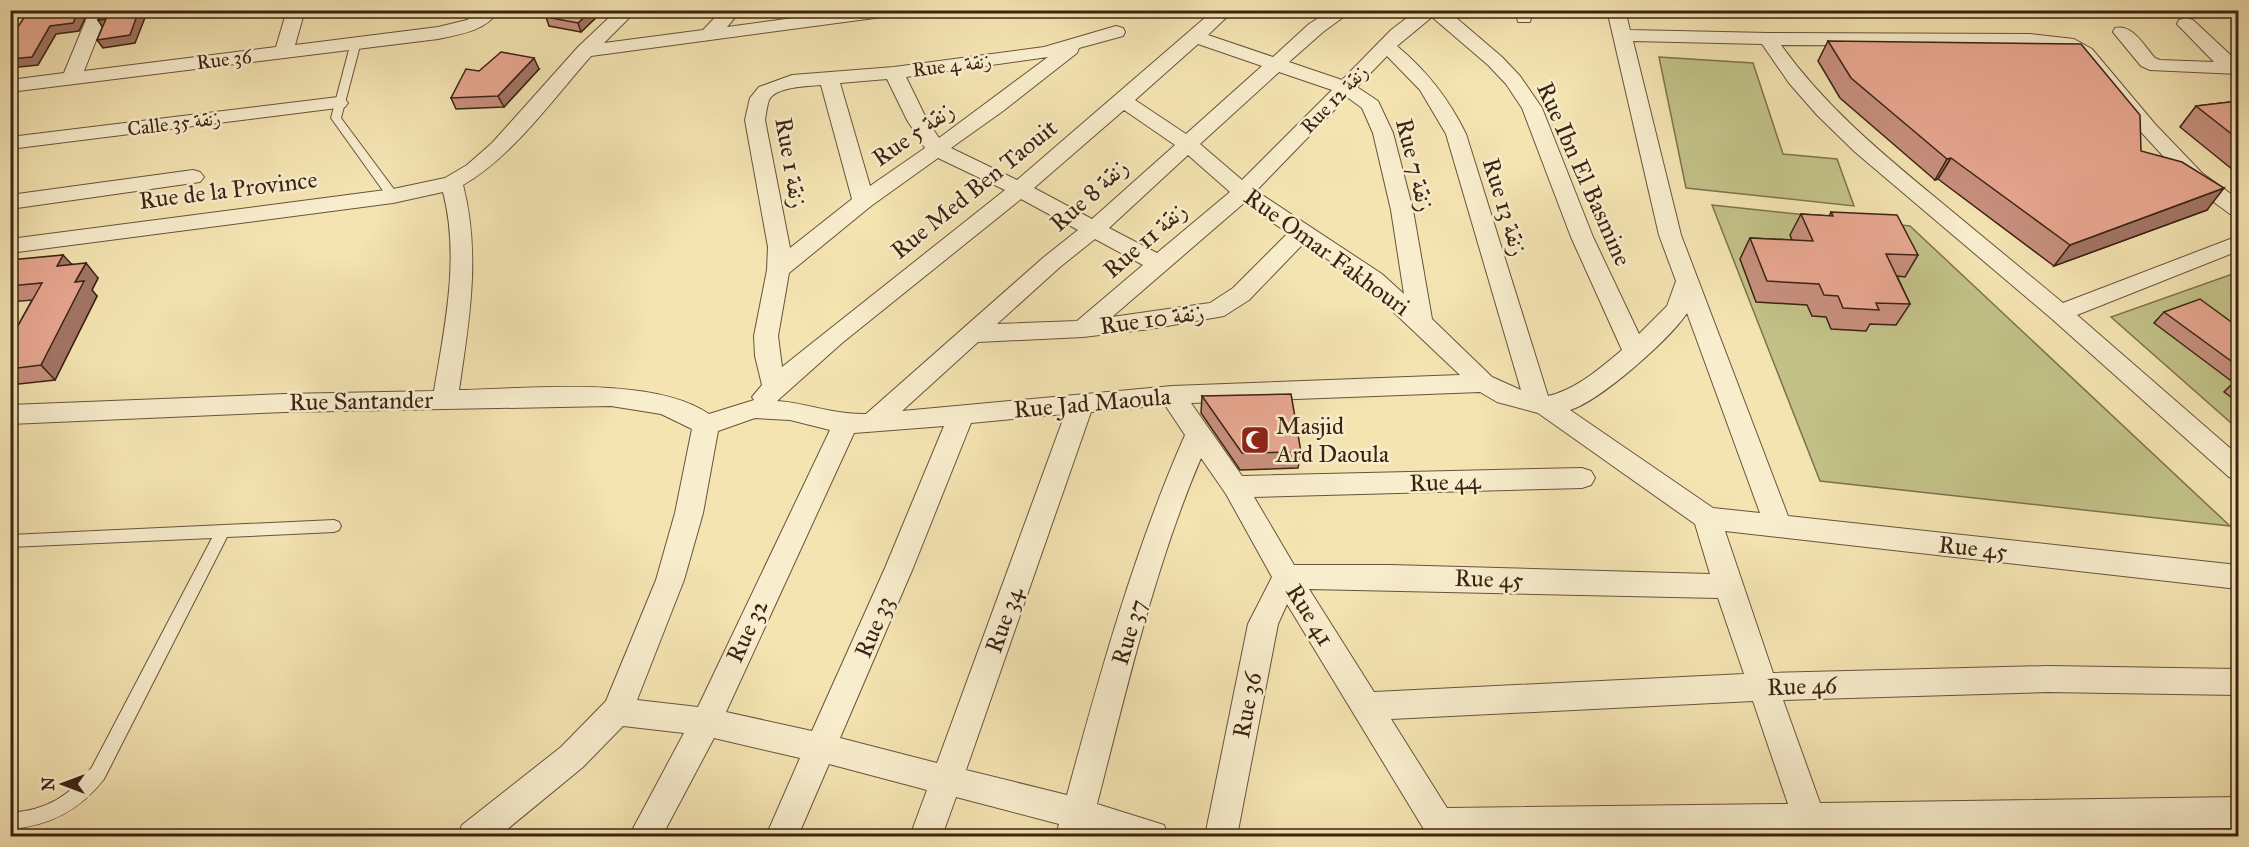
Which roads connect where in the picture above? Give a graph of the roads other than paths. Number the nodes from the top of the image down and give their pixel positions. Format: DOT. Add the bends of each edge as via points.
graph roads {
  1 [pos="14,10"];
  2 [pos="99,10"];
  3 [pos="296,10"];
  4 [pos="490,10"];
  5 [pos="628,10"];
  6 [pos="732,10"];
  7 [pos="1225,10"];
  8 [pos="1344,10"];
  9 [pos="1429,10"];
  10 [pos="1435,10"];
  11 [pos="1616,10"];
  12 [pos="890,11"];
  13 [pos="10,18"];
  14 [pos="2186,24"];
  15 [pos="1116,32"];
  16 [pos="2122,32"];
  17 [pos="1622,35"];
  18 [pos="708,36"];
  19 [pos="1195,37"];
  20 [pos="1768,39"];
  21 [pos="356,42"];
  22 [pos="1077,44"];
  23 [pos="1386,46"];
  24 [pos="284,51"];
  25 [pos="585,51"];
  26 [pos="1275,64"];
  27 [pos="2235,68"];
  28 [pos="894,73"];
  29 [pos="72,78"];
  30 [pos="829,80"];
  31 [pos="786,82"];
  32 [pos="10,86"];
  33 [pos="1346,88"];
  34 [pos="1124,101"];
  35 [pos="338,103"];
  36 [pos="10,143"];
  37 [pos="1187,144"];
  38 [pos="936,149"];
  39 [pos="193,177"];
  40 [pos="452,183"];
  41 [pos="1019,189"];
  42 [pos="1243,192"];
  43 [pos="393,196"];
  44 [pos="863,201"];
  45 [pos="10,202"];
  46 [pos="2238,209"];
  47 [pos="1094,230"];
  48 [pos="1302,232"];
  49 [pos="2238,243"];
  50 [pos="10,246"];
  51 [pos="1157,263"];
  52 [pos="780,268"];
  53 [pos="1687,282"];
  54 [pos="2060,314"];
  55 [pos="1420,320"];
  56 [pos="1083,328"];
  57 [pos="971,334"];
  58 [pos="1635,352"];
  59 [pos="1483,383"];
  60 [pos="775,388"];
  61 [pos="1172,395"];
  62 [pos="446,399"];
  63 [pos="1082,403"];
  64 [pos="1542,405"];
  65 [pos="755,409"];
  66 [pos="10,415"];
  67 [pos="961,416"];
  68 [pos="859,423"];
  69 [pos="706,425"];
  70 [pos="1199,433"];
  71 [pos="2238,470"];
  72 [pos="1582,478"];
  73 [pos="1235,487"];
  74 [pos="1707,518"];
  75 [pos="334,526"];
  76 [pos="1779,527"];
  77 [pos="223,531"];
  78 [pos="10,542"];
  79 [pos="1286,577"];
  80 [pos="2238,577"];
  81 [pos="1728,586"];
  82 [pos="2238,682"];
  83 [pos="1764,687"];
  84 [pos="1366,706"];
  85 [pos="617,711"];
  86 [pos="706,722"];
  87 [pos="822,748"];
  88 [pos="946,781"];
  89 [pos="2238,813"];
  90 [pos="10,821"];
  91 [pos="1076,825"];
  92 [pos="1812,827"];
  93 [pos="1443,830"];
  94 [pos="474,837"];
  95 [pos="645,837"];
  96 [pos="782,837"];
  97 [pos="926,837"];
  98 [pos="1152,837"];
  99 [pos="1221,837"];
  1 -- 13 [label="street"];
  2 -- 29 [label="street"];
  3 -- 24 [label="street"];
  4 -- 21 [label="street, Rue 36" via="470,27"];
  5 -- 25 [label="street, Rue de la Province"];
  6 -- 18 [label="street"];
  7 -- 19 [label="street, Rue Med Ben Taouit"];
  8 -- 26 [label="street, Rue 8 زنقة" via="1316,28"];
  9 -- 23 [label="street, Rue 12 زنقة"];
  10 -- 58 [label="street, Rue Ibn El Basmine" via="1495,61 1533,108 1582,237"];
  11 -- 17 [label="street"];
  12 -- 18 [label="street"];
  14 -- 27 [label="street"];
  15 -- 22 [label="street, Rue 4 زنقة"];
  16 -- 27 [label="street" via="2148,62 2163,68"];
  17 -- 20 [label="street"];
  17 -- 53 [label="street" via="1670,235"];
  18 -- 25 [label="street"];
  19 -- 26 [label="street, Rue 7 زنقة"];
  19 -- 34 [label="street, Rue Med Ben Taouit"];
  20 -- 46 [label="street" via="2030,40 2072,45 2085,53 2195,178"];
  20 -- 54 [label="street" via="1796,79 1862,148"];
  21 -- 24 [label="street, Rue 36"];
  21 -- 35 [label="lane"];
  22 -- 28 [label="street, Rue 4 زنقة"];
  22 -- 38 [label="street, Rue 5 زنقة"];
  23 -- 33 [label="street, Rue 12 زنقة"];
  23 -- 64 [label="street, Rue 13 زنقة" via="1427,83 1456,134 1480,220"];
  24 -- 29 [label="street, Rue 36"];
  25 -- 40 [label="street, Rue de la Province" via="499,147 474,170"];
  26 -- 33 [label="street, Rue 7 زنقة"];
  26 -- 37 [label="street, Rue 8 زنقة"];
  28 -- 30 [label="street, Rue 4 زنقة"];
  28 -- 38 [label="street"];
  29 -- 32 [label="street, Rue 36"];
  30 -- 31 [label="street, Rue 4 زنقة"];
  30 -- 44 [label="street"];
  31 -- 52 [label="street, Rue 1 زنقة" via="760,98 755,120 777,229"];
  33 -- 42 [label="street, Rue 12 زنقة"];
  33 -- 55 [label="street, Rue 7 زنقة" via="1371,105 1383,133 1402,210"];
  34 -- 37 [label="street, Rue Omar Fakhouri"];
  34 -- 41 [label="street, Rue Med Ben Taouit"];
  35 -- 36 [label="street, Calle 35 زنقة"];
  35 -- 43 [label="lane" via="336,118 341,129"];
  37 -- 42 [label="street, Rue Omar Fakhouri"];
  37 -- 47 [label="street, Rue 8 زنقة"];
  38 -- 41 [label="street"];
  38 -- 44 [label="street, Rue 5 زنقة"];
  39 -- 45 [label="street"];
  40 -- 43 [label="street, Rue de la Province"];
  40 -- 62 [label="street" via="461,250"];
  41 -- 47 [label="street"];
  41 -- 60 [label="street, Rue Med Ben Taouit"];
  42 -- 48 [label="street, Rue Omar Fakhouri"];
  42 -- 51 [label="street, Rue 11 زنقة"];
  43 -- 50 [label="street, Rue de la Province"];
  44 -- 52 [label="street, Rue 5 زنقة"];
  47 -- 51 [label="street"];
  47 -- 57 [label="street, Rue 8 زنقة"];
  48 -- 55 [label="street, Rue Omar Fakhouri" via="1374,280"];
  48 -- 56 [label="street, Rue 10 زنقة" via="1241,294 1216,310"];
  49 -- 54 [label="street"];
  51 -- 56 [label="street, Rue 11 زنقة"];
  52 -- 60 [label="street, Rue 1 زنقة" via="766,336"];
  53 -- 58 [label="street" via="1677,310"];
  53 -- 76 [label="street"];
  54 -- 71 [label="street"];
  55 -- 59 [label="street, Rue Omar Fakhouri"];
  56 -- 57 [label="street, Rue 10 زنقة"];
  57 -- 68 [label="street, Rue 8 زنقة"];
  58 -- 64 [label="street" via="1569,401"];
  59 -- 61 [label="street, Rue Jad Maoula"];
  59 -- 64 [label="street, Rue Omar Fakhouri" via="1506,395"];
  60 -- 65 [label="street, Rue Med Ben Taouit"];
  61 -- 63 [label="street, Rue Jad Maoula"];
  61 -- 70 [label="street, Rue 41"];
  62 -- 66 [label="street, Rue Santander"];
  62 -- 69 [label="street, Rue Santander" via="611,397 669,407 696,416"];
  63 -- 67 [label="street, Rue Jad Maoula"];
  63 -- 88 [label="street, Rue 34"];
  64 -- 74 [label="street, Rue Omar Fakhouri"];
  65 -- 68 [label="street, Rue Jad Maoula"];
  65 -- 69 [label="street, Rue Jad Maoula"];
  67 -- 68 [label="street, Rue Jad Maoula"];
  67 -- 87 [label="street, Rue 33"];
  68 -- 86 [label="street, Rue 32"];
  69 -- 85 [label="street" via="689,513 670,580"];
  70 -- 73 [label="street, Rue 41"];
  70 -- 91 [label="street, Rue 37" via="1171,497 1124,645"];
  72 -- 73 [label="street, Rue 44"];
  73 -- 79 [label="street, Rue 41"];
  74 -- 76 [label="street, Rue 45"];
  74 -- 81 [label="street"];
  75 -- 77 [label="lane"];
  76 -- 80 [label="street, Rue 45"];
  77 -- 78 [label="lane"];
  77 -- 90 [label="lane" via="88,787 58,811 41,818"];
  79 -- 81 [label="street, Rue 45"];
  79 -- 84 [label="street, Rue 41"];
  79 -- 99 [label="street, Rue 36" via="1263,624"];
  81 -- 83 [label="street"];
  82 -- 83 [label="street, Rue 46" via="2048,680"];
  83 -- 84 [label="street, Rue 46"];
  83 -- 92 [label="street"];
  84 -- 93 [label="street, Rue 41"];
  85 -- 86 [label="street"];
  85 -- 94 [label="street" via="573,758"];
  86 -- 87 [label="street"];
  86 -- 95 [label="street, Rue 32"];
  87 -- 88 [label="street"];
  87 -- 96 [label="street, Rue 33"];
  88 -- 91 [label="street"];
  88 -- 97 [label="street, Rue 34"];
  89 -- 92 [label="street"];
  91 -- 98 [label="street"];
  92 -- 93 [label="street"];
}
